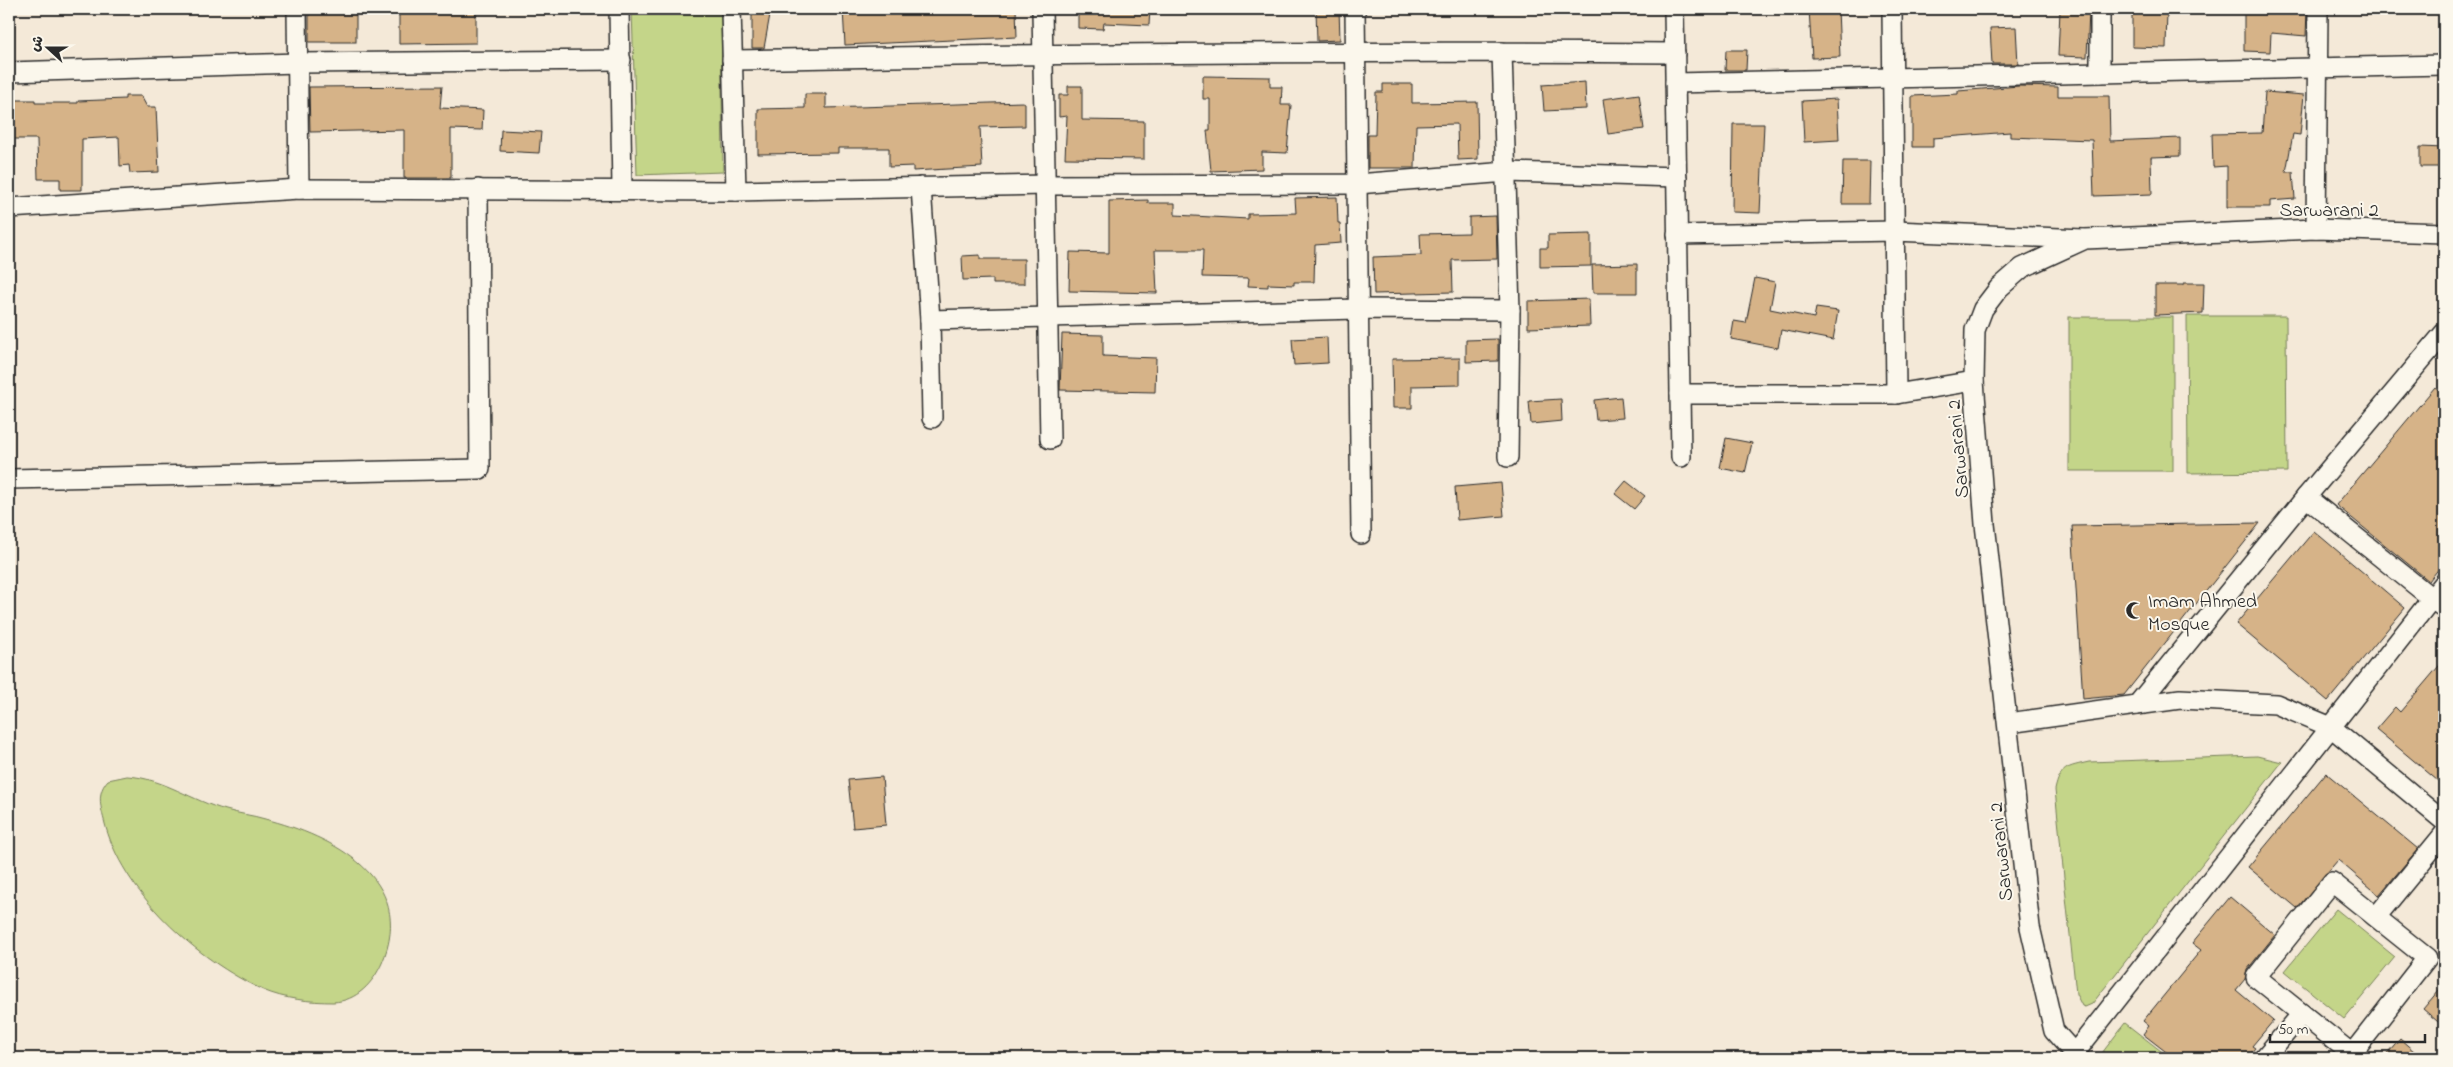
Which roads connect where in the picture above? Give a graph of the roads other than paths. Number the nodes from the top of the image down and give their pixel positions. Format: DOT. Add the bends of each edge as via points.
graph roads {
  1 [pos="297,9"];
  2 [pos="619,9"];
  3 [pos="731,9"];
  4 [pos="1042,9"];
  5 [pos="1355,9"];
  6 [pos="1674,9"];
  7 [pos="1892,9"];
  8 [pos="2100,9"];
  9 [pos="2318,9"];
  10 [pos="1355,51"];
  11 [pos="1502,52"];
  12 [pos="1675,52"];
  13 [pos="1043,53"];
  14 [pos="621,60"];
  15 [pos="732,60"];
  16 [pos="298,62"];
  17 [pos="2444,65"];
  18 [pos="2319,68"];
  19 [pos="9,72"];
  20 [pos="2100,73"];
  21 [pos="1892,78"];
  22 [pos="1675,83"];
  23 [pos="1507,172"];
  24 [pos="1677,177"];
  25 [pos="1046,184"];
  26 [pos="1357,184"];
  27 [pos="921,187"];
  28 [pos="299,189"];
  29 [pos="478,189"];
  30 [pos="622,189"];
  31 [pos="736,191"];
  32 [pos="9,208"];
  33 [pos="2316,229"];
  34 [pos="1894,231"];
  35 [pos="2444,233"];
  36 [pos="1677,235"];
  37 [pos="2085,239"];
  38 [pos="1358,309"];
  39 [pos="1510,310"];
  40 [pos="1048,316"];
  41 [pos="930,320"];
  42 [pos="2444,333"];
  43 [pos="1974,381"];
  44 [pos="1680,394"];
  45 [pos="1896,394"];
  46 [pos="932,418"];
  47 [pos="1050,439"];
  48 [pos="1508,457"];
  49 [pos="1681,457"];
  50 [pos="9,479"];
  51 [pos="2306,497"];
  52 [pos="1361,534"];
  53 [pos="2444,583"];
  54 [pos="2438,604"];
  55 [pos="2137,705"];
  56 [pos="2008,723"];
  57 [pos="2332,727"];
  58 [pos="2444,821"];
  59 [pos="2444,834"];
  60 [pos="2376,917"];
  61 [pos="2302,1014"];
  62 [pos="2076,1056"];
  63 [pos="2264,1058"];
  1 -- 16 [label="street"];
  2 -- 14 [label="street"];
  3 -- 15 [label="street"];
  4 -- 13 [label="street"];
  5 -- 10 [label="street"];
  6 -- 12 [label="street"];
  7 -- 21 [label="street"];
  8 -- 20 [label="street"];
  9 -- 18 [label="street"];
  10 -- 11 [label="street"];
  10 -- 13 [label="street"];
  10 -- 26 [label="street"];
  11 -- 12 [label="street"];
  11 -- 23 [label="street"];
  12 -- 22 [label="street"];
  13 -- 15 [label="street"];
  13 -- 25 [label="street"];
  14 -- 16 [label="street"];
  14 -- 30 [label="street"];
  15 -- 31 [label="street"];
  16 -- 19 [label="street"];
  16 -- 28 [label="street"];
  17 -- 18 [label="street"];
  18 -- 20 [label="street"];
  18 -- 33 [label="street"];
  20 -- 21 [label="street"];
  21 -- 22 [label="street"];
  21 -- 34 [label="street"];
  22 -- 24 [label="street"];
  23 -- 24 [label="street"];
  23 -- 26 [label="street"];
  23 -- 39 [label="street"];
  24 -- 36 [label="street"];
  25 -- 26 [label="street"];
  25 -- 27 [label="street"];
  25 -- 40 [label="street"];
  26 -- 38 [label="street"];
  27 -- 31 [label="street"];
  27 -- 41 [label="street"];
  28 -- 29 [label="street"];
  28 -- 32 [label="street"];
  29 -- 30 [label="street"];
  29 -- 50 [label="street" via="480,469"];
  30 -- 31 [label="street"];
  33 -- 35 [label="street, Sarwarani 2"];
  33 -- 37 [label="street, Sarwarani 2"];
  34 -- 36 [label="street"];
  34 -- 37 [label="street"];
  34 -- 45 [label="street"];
  36 -- 44 [label="street"];
  37 -- 43 [label="street, Sarwarani 2" via="2022,268 1999,288 1983,308 1975,330"];
  38 -- 39 [label="street"];
  38 -- 40 [label="street"];
  38 -- 52 [label="street"];
  39 -- 48 [label="street"];
  40 -- 41 [label="street"];
  40 -- 47 [label="street"];
  41 -- 46 [label="street"];
  42 -- 51 [label="street"];
  43 -- 45 [label="street"];
  43 -- 56 [label="street, Sarwarani 2"];
  44 -- 45 [label="street"];
  44 -- 49 [label="street"];
  51 -- 54 [label="street"];
  51 -- 55 [label="street"];
  53 -- 54 [label="street"];
  54 -- 57 [label="street"];
  55 -- 56 [label="street"];
  55 -- 57 [label="street" via="2180,699 2276,704"];
  56 -- 62 [label="street, Sarwarani 2" via="2030,927 2054,1031"];
  57 -- 58 [label="street"];
  57 -- 62 [label="street"];
  59 -- 60 [label="street"];
  60 -- 61 [label="street" via="2332,882 2256,977"];
  60 -- 61 [label="street" via="2428,958 2352,1054"];
  61 -- 63 [label="street"];
}
